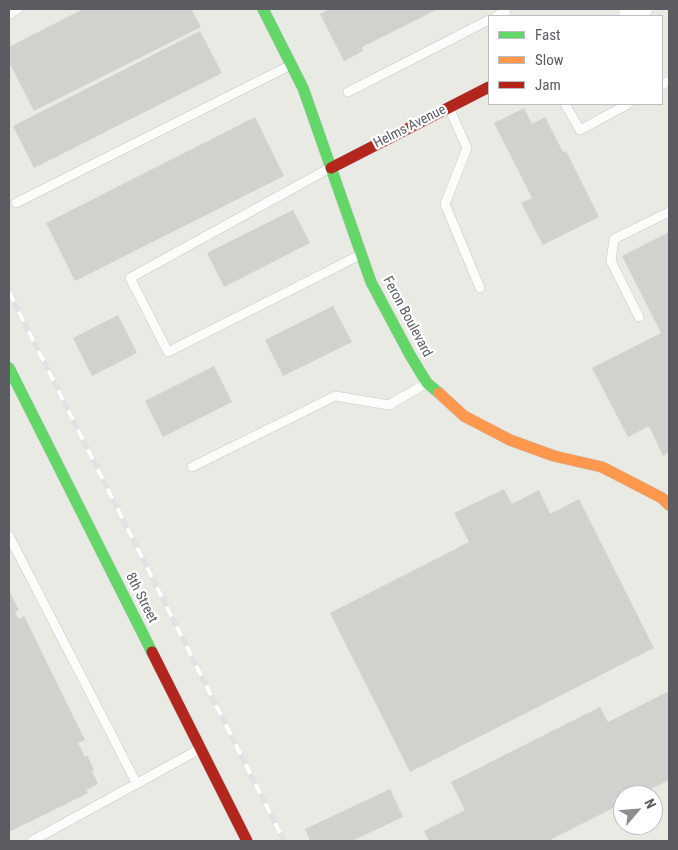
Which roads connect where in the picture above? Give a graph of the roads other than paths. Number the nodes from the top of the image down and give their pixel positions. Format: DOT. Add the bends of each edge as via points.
graph roads {
  1 [pos="18,9"];
  2 [pos="263,9"];
  3 [pos="643,9"];
  4 [pos="9,14"];
  5 [pos="630,15"];
  6 [pos="488,21"];
  7 [pos="292,65"];
  8 [pos="488,88"];
  9 [pos="348,92"];
  10 [pos="566,105"];
  11 [pos="626,105"];
  12 [pos="449,107"];
  13 [pos="331,168"];
  14 [pos="16,203"];
  15 [pos="669,212"];
  16 [pos="360,254"];
  17 [pos="480,288"];
  18 [pos="639,317"];
  19 [pos="9,368"];
  20 [pos="427,383"];
  21 [pos="192,467"];
  22 [pos="669,505"];
  23 [pos="9,536"];
  24 [pos="200,749"];
  25 [pos="136,784"];
  26 [pos="242,840"];
  27 [pos="32,841"];
  1 -- 4 [label="lane"];
  2 -- 7 [label="street, Feron Boulevard"];
  3 -- 5 [label="street"];
  6 -- 9 [label="lane"];
  7 -- 13 [label="street, Feron Boulevard"];
  7 -- 14 [label="lane"];
  8 -- 12 [label="street, Helms Avenue"];
  10 -- 11 [label="lane" via="580,130"];
  12 -- 13 [label="street, Helms Avenue"];
  12 -- 17 [label="lane" via="467,148 445,204"];
  13 -- 16 [label="street, Feron Boulevard"];
  13 -- 16 [label="lane" via="130,278 168,352"];
  15 -- 18 [label="lane" via="614,239 612,260"];
  16 -- 20 [label="street, Feron Boulevard" via="375,290"];
  19 -- 24 [label="street, 8th Street"];
  20 -- 21 [label="lane" via="389,404 335,396"];
  20 -- 22 [label="street, Feron Boulevard" via="464,416 510,440 554,456 602,467 662,498"];
  23 -- 25 [label="lane"];
  24 -- 25 [label="lane"];
  24 -- 26 [label="street, 8th Street"];
  25 -- 27 [label="lane"];
}
